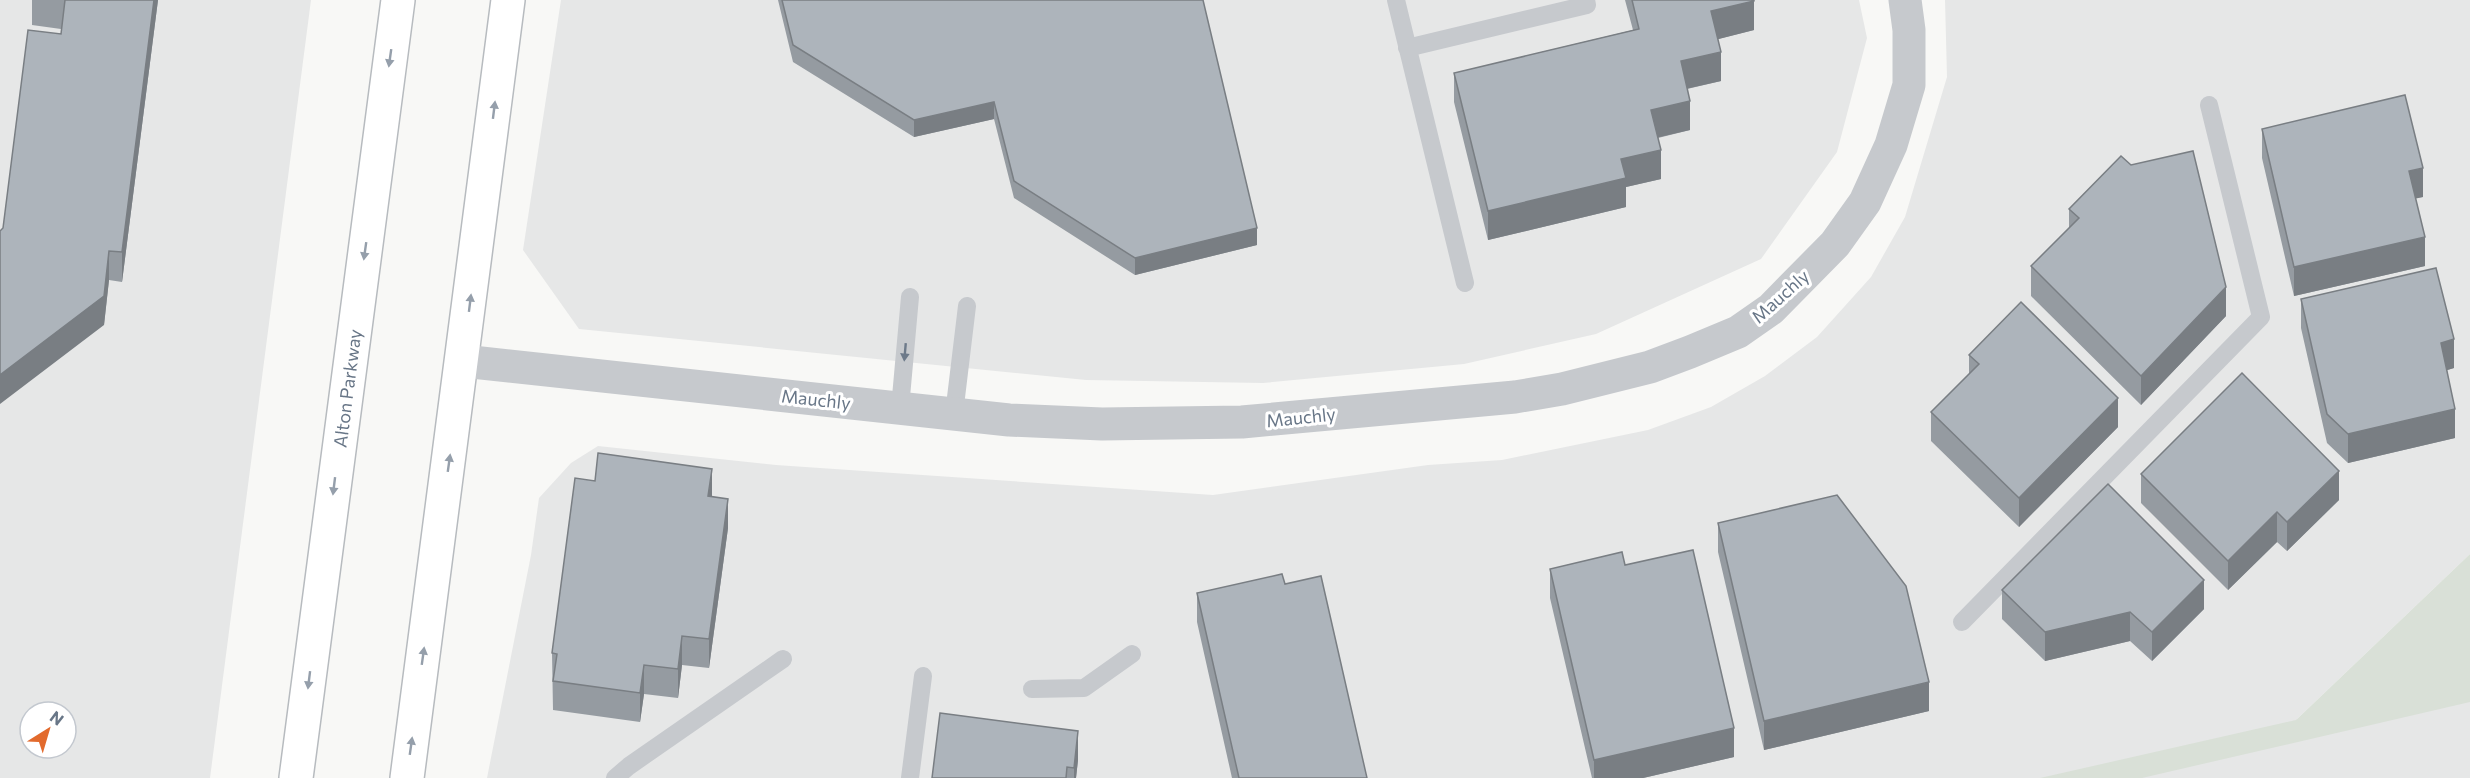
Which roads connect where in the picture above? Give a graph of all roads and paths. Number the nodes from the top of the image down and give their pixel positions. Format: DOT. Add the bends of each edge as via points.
graph roads {
  1 [pos="398,0"];
  2 [pos="508,0"];
  3 [pos="1396,0"];
  4 [pos="1586,0"];
  5 [pos="1905,0"];
  6 [pos="1407,48"];
  7 [pos="2209,105"];
  8 [pos="1465,284"];
  9 [pos="910,297"];
  10 [pos="967,306"];
  11 [pos="463,361"];
  12 [pos="900,408"];
  13 [pos="954,414"];
  14 [pos="1962,622"];
  15 [pos="1132,654"];
  16 [pos="783,659"];
  17 [pos="923,676"];
  18 [pos="1032,689"];
  19 [pos="296,778"];
  20 [pos="407,778"];
  21 [pos="615,778"];
  22 [pos="910,778"];
  1 -- 19 [label="main road, Alton Parkway, one-way"];
  11 -- 2 [label="main road, one-way"];
  3 -- 6 [label="lane"];
  4 -- 6 [label="lane" via="1587,5"];
  5 -- 13 [label="street, Mauchly" via="1910,30 1909,85 1891,145 1865,202 1835,244 1771,309 1738,332 1650,367 1515,397 1242,422 1102,424"];
  6 -- 8 [label="lane"];
  7 -- 14 [label="lane" via="2261,317"];
  9 -- 12 [label="lane, one-way"];
  10 -- 13 [label="lane"];
  11 -- 12 [label="street, Mauchly"];
  20 -- 11 [label="main road, one-way"];
  12 -- 13 [label="street, Mauchly"];
  15 -- 18 [label="lane" via="1084,688"];
  16 -- 21 [label="lane"];
  17 -- 22 [label="lane"];
}
